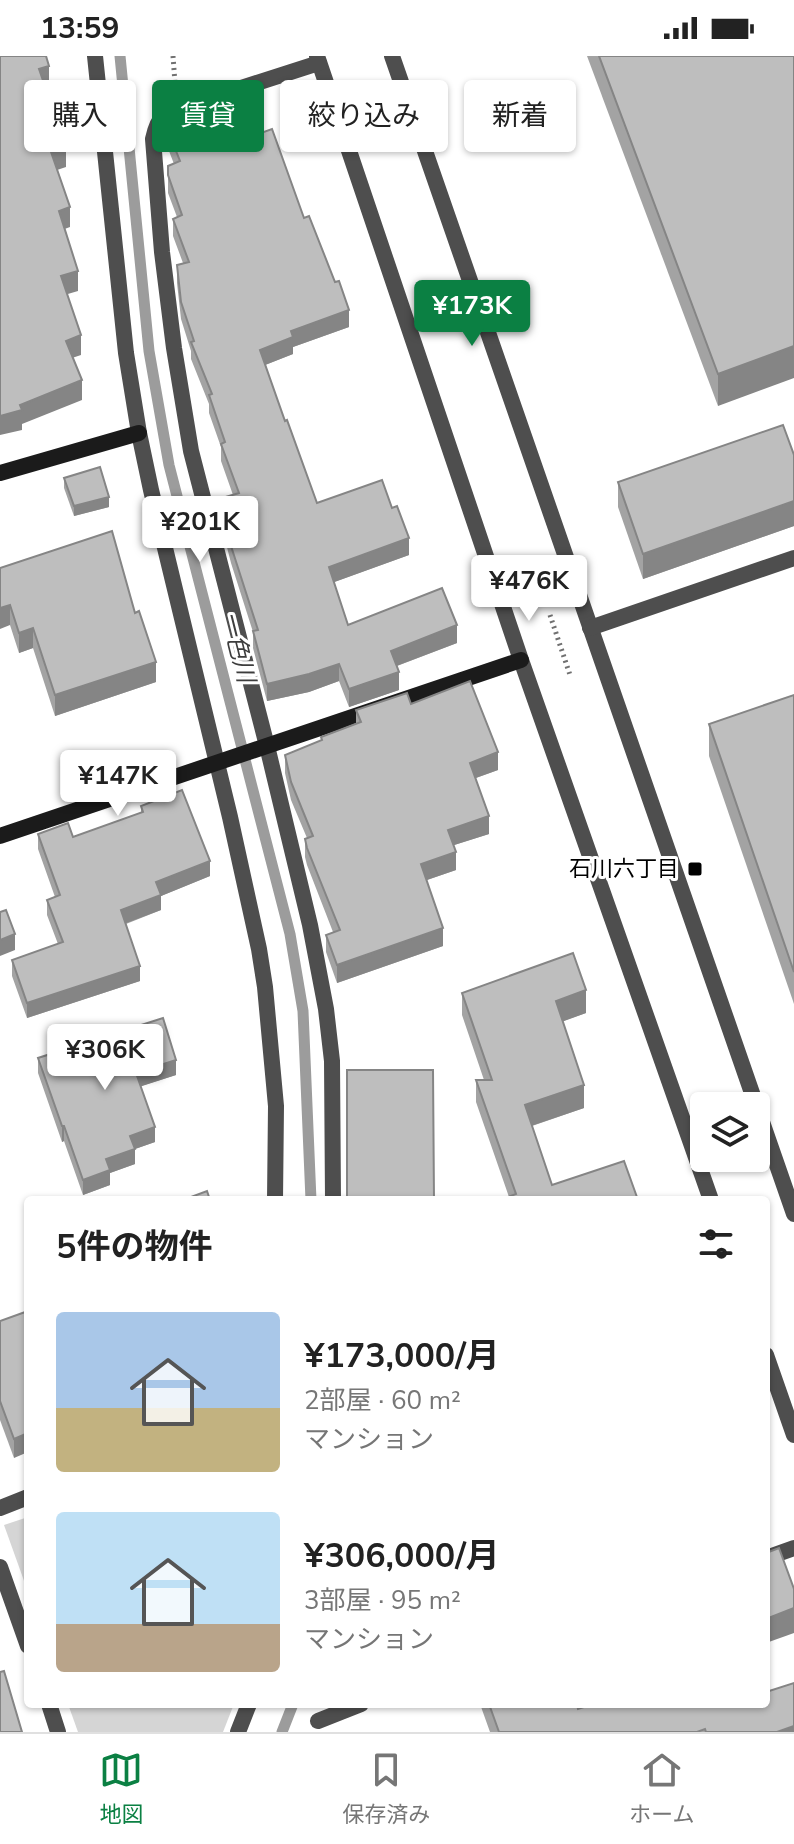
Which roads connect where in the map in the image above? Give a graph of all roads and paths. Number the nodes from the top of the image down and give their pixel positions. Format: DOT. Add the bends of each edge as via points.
graph roads {
  1 [pos="95,56"];
  2 [pos="392,56"];
  3 [pos="318,60"];
  4 [pos="139,433"];
  5 [pos="0,473"];
  6 [pos="794,558"];
  7 [pos="550,615"];
  8 [pos="590,628"];
  9 [pos="521,660"];
  10 [pos="570,675"];
  11 [pos="261,748"];
  12 [pos="220,762"];
  13 [pos="0,836"];
  14 [pos="275,1196"];
  15 [pos="333,1196"];
  16 [pos="710,1196"];
  17 [pos="794,1214"];
  18 [pos="770,1366"];
  19 [pos="794,1435"];
  20 [pos="24,1499"];
  21 [pos="0,1508"];
  22 [pos="794,1548"];
  23 [pos="770,1557"];
  24 [pos="0,1567"];
  25 [pos="24,1635"];
  26 [pos="50,1708"];
  27 [pos="247,1708"];
  28 [pos="350,1708"];
  29 [pos="318,1719"];
  30 [pos="58,1732"];
  31 [pos="238,1732"];
  1 -- 4 [label="street"];
  2 -- 8 [label="street"];
  3 -- 9 [label="street"];
  3 -- 11 [label="street" via="166,113 156,123 153,139 162,252 191,451"];
  4 -- 5 [label="street"];
  4 -- 12 [label="street"];
  6 -- 8 [label="street"];
  7 -- 10 [label="path"];
  8 -- 17 [label="street"];
  9 -- 11 [label="street"];
  9 -- 16 [label="street"];
  11 -- 12 [label="street"];
  11 -- 15 [label="street" via="310,925 326,1009 332,1061"];
  12 -- 13 [label="street"];
  12 -- 14 [label="street" via="265,987 276,1106"];
  18 -- 19 [label="street"];
  20 -- 21 [label="street"];
  22 -- 23 [label="street"];
  24 -- 25 [label="street"];
  26 -- 30 [label="street"];
  27 -- 31 [label="street"];
  28 -- 29 [label="street"];
}
